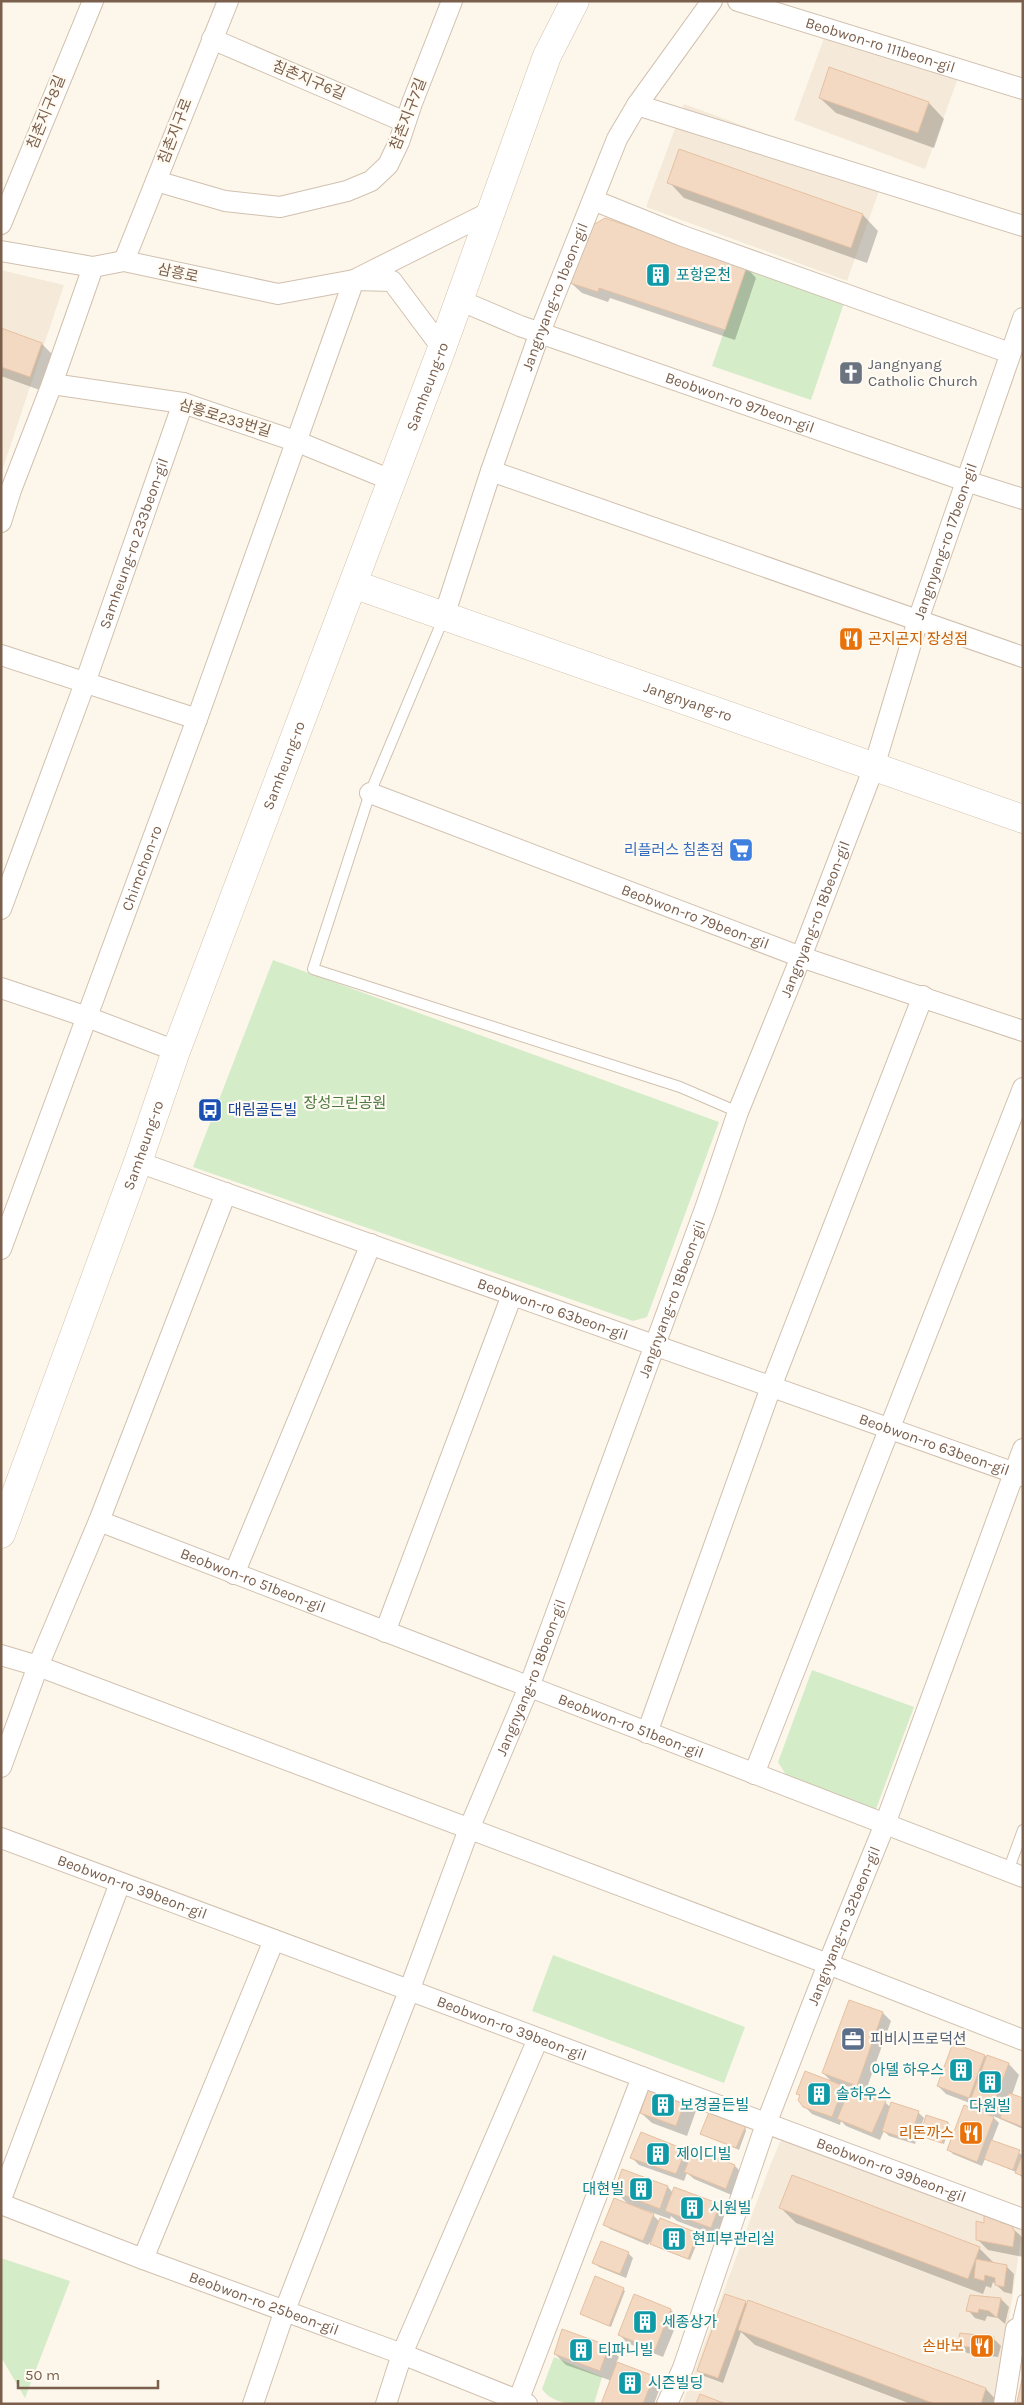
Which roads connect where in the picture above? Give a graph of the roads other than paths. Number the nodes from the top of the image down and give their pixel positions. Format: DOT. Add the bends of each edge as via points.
graph roads {
  1 [pos="93,1"];
  2 [pos="228,1"];
  3 [pos="575,1"];
  4 [pos="712,1"];
  5 [pos="738,1"];
  6 [pos="451,2"];
  7 [pos="212,39"];
  8 [pos="1023,89"];
  9 [pos="637,105"];
  10 [pos="405,122"];
  11 [pos="156,180"];
  12 [pos="593,200"];
  13 [pos="490,212"];
  14 [pos="1,224"];
  15 [pos="1023,226"];
  16 [pos="1,251"];
  17 [pos="124,261"];
  18 [pos="93,267"];
  19 [pos="354,280"];
  20 [pos="459,300"];
  21 [pos="1023,318"];
  22 [pos="540,332"];
  23 [pos="442,348"];
  24 [pos="1010,353"];
  25 [pos="52,384"];
  26 [pos="183,403"];
  27 [pos="298,442"];
  28 [pos="491,471"];
  29 [pos="391,480"];
  30 [pos="966,481"];
  31 [pos="1023,499"];
  32 [pos="1,522"];
  33 [pos="353,584"];
  34 [pos="444,616"];
  35 [pos="918,620"];
  36 [pos="1,654"];
  37 [pos="1023,657"];
  38 [pos="85,683"];
  39 [pos="197,719"];
  40 [pos="874,767"];
  41 [pos="370,793"];
  42 [pos="1023,819"];
  43 [pos="1,909"];
  44 [pos="801,956"];
  45 [pos="1,988"];
  46 [pos="923,996"];
  47 [pos="87,1017"];
  48 [pos="1023,1031"];
  49 [pos="176,1051"];
  50 [pos="1023,1088"];
  51 [pos="738,1112"];
  52 [pos="138,1162"];
  53 [pos="226,1193"];
  54 [pos="371,1244"];
  55 [pos="1,1248"];
  56 [pos="512,1295"];
  57 [pos="653,1345"];
  58 [pos="771,1387"];
  59 [pos="891,1429"];
  60 [pos="1023,1449"];
  61 [pos="1018,1474"];
  62 [pos="99,1521"];
  63 [pos="1,1534"];
  64 [pos="234,1574"];
  65 [pos="385,1632"];
  66 [pos="1,1655"];
  67 [pos="38,1666"];
  68 [pos="529,1687"];
  69 [pos="647,1733"];
  70 [pos="1,1767"];
  71 [pos="754,1774"];
  72 [pos="885,1824"];
  73 [pos="469,1829"];
  74 [pos="1023,1830"];
  75 [pos="1,1838"];
  76 [pos="1015,1874"];
  77 [pos="120,1883"];
  78 [pos="274,1940"];
  79 [pos="828,1964"];
  80 [pos="409,1991"];
  81 [pos="538,2039"];
  82 [pos="1023,2040"];
  83 [pos="642,2077"];
  84 [pos="766,2124"];
  85 [pos="1,2199"];
  86 [pos="1,2204"];
  87 [pos="1023,2219"];
  88 [pos="143,2259"];
  89 [pos="1023,2300"];
  90 [pos="285,2310"];
  91 [pos="1016,2329"];
  92 [pos="402,2354"];
  93 [pos="521,2403"];
  94 [pos="253,2404"];
  95 [pos="386,2404"];
  96 [pos="667,2404"];
  97 [pos="1004,2404"];
  1 -- 14 [label="street, 침촌지구8길"];
  2 -- 7 [label="street, 침촌지구로"];
  3 -- 13 [label="main road, Samheung-ro" via="547,56"];
  4 -- 9 [label="street, Jangnyang-ro 1beon-gil"];
  5 -- 8 [label="street, Beobwon-ro 111beon-gil"];
  6 -- 10 [label="street, 참촌지구7길"];
  7 -- 10 [label="street, 침촌지구6길"];
  7 -- 11 [label="street, 침촌지구로"];
  9 -- 12 [label="street, Jangnyang-ro 1beon-gil" via="617,139"];
  9 -- 15 [label="street"];
  10 -- 11 [label="street, 참촌지구7길" via="388,165 371,181 317,200 280,207 225,201"];
  11 -- 17 [label="street, 침촌지구로"];
  12 -- 22 [label="street, Jangnyang-ro 1beon-gil"];
  12 -- 24 [label="street" via="680,235"];
  13 -- 19 [label="street, 삼흥로"];
  13 -- 20 [label="main road, Samheung-ro"];
  16 -- 18 [label="street, 삼흥로"];
  17 -- 18 [label="street, 삼흥로"];
  17 -- 19 [label="street, 삼흥로" via="278,294"];
  18 -- 25 [label="street"];
  19 -- 23 [label="street, 삼흥로" via="392,280"];
  19 -- 27 [label="street"];
  20 -- 22 [label="street, Beobwon-ro 97beon-gil"];
  20 -- 23 [label="main road, Samheung-ro"];
  21 -- 24 [label="street, Jangnyang-ro 17beon-gil"];
  22 -- 28 [label="street, Jangnyang-ro 1beon-gil"];
  22 -- 30 [label="street, Beobwon-ro 97beon-gil"];
  23 -- 29 [label="main road, Samheung-ro"];
  24 -- 30 [label="street, Jangnyang-ro 17beon-gil"];
  25 -- 26 [label="street, 삼흥로233번길"];
  25 -- 32 [label="street"];
  26 -- 27 [label="street, 삼흥로233번길"];
  26 -- 38 [label="street, Samheung-ro 233beon-gil"];
  27 -- 29 [label="street, 삼흥로233번길"];
  27 -- 39 [label="street"];
  28 -- 34 [label="street, Jangnyang-ro 1beon-gil"];
  28 -- 35 [label="street"];
  29 -- 33 [label="main road, Samheung-ro"];
  30 -- 31 [label="street, Beobwon-ro 97beon-gil"];
  30 -- 35 [label="street, Jangnyang-ro 17beon-gil"];
  33 -- 34 [label="main road, Jangnyang-ro"];
  33 -- 49 [label="main road, Samheung-ro"];
  34 -- 40 [label="main road, Jangnyang-ro"];
  34 -- 41 [label="lane"];
  35 -- 37 [label="street"];
  35 -- 40 [label="street, Jangnyang-ro 17beon-gil"];
  36 -- 38 [label="street"];
  38 -- 39 [label="street"];
  38 -- 43 [label="street"];
  39 -- 47 [label="street, Chimchon-ro"];
  40 -- 42 [label="main road, Jangnyang-ro"];
  40 -- 44 [label="street, Jangnyang-ro 18beon-gil"];
  41 -- 44 [label="street, Beobwon-ro 79beon-gil"];
  41 -- 51 [label="lane" via="313,969 680,1087"];
  44 -- 46 [label="street, Beobwon-ro 79beon-gil"];
  44 -- 51 [label="street, Jangnyang-ro 18beon-gil"];
  45 -- 47 [label="street"];
  46 -- 48 [label="street, Beobwon-ro 79beon-gil"];
  46 -- 58 [label="street"];
  47 -- 49 [label="street"];
  47 -- 55 [label="street, Chimchon-ro"];
  49 -- 52 [label="main road, Samheung-ro"];
  50 -- 59 [label="street"];
  51 -- 57 [label="street, Jangnyang-ro 18beon-gil"];
  52 -- 53 [label="street, Beobwon-ro 63beon-gil"];
  52 -- 63 [label="main road, Samheung-ro"];
  53 -- 54 [label="street, Beobwon-ro 63beon-gil"];
  53 -- 62 [label="street"];
  54 -- 56 [label="street, Beobwon-ro 63beon-gil"];
  54 -- 64 [label="street"];
  56 -- 57 [label="street, Beobwon-ro 63beon-gil"];
  56 -- 65 [label="street"];
  57 -- 58 [label="street, Beobwon-ro 63beon-gil"];
  57 -- 68 [label="street, Jangnyang-ro 18beon-gil"];
  58 -- 59 [label="street, Beobwon-ro 63beon-gil"];
  58 -- 69 [label="street"];
  59 -- 61 [label="street, Beobwon-ro 63beon-gil"];
  59 -- 71 [label="street"];
  60 -- 61 [label="street, Jangnyang-ro 32beon-gil"];
  61 -- 72 [label="street, Jangnyang-ro 32beon-gil"];
  62 -- 64 [label="street, Beobwon-ro 51beon-gil"];
  62 -- 67 [label="street"];
  64 -- 65 [label="street, Beobwon-ro 51beon-gil"];
  65 -- 68 [label="street, Beobwon-ro 51beon-gil"];
  66 -- 67 [label="street"];
  67 -- 70 [label="street"];
  67 -- 73 [label="street"];
  68 -- 69 [label="street, Beobwon-ro 51beon-gil"];
  68 -- 73 [label="street, Jangnyang-ro 18beon-gil"];
  69 -- 71 [label="street, Beobwon-ro 51beon-gil"];
  71 -- 72 [label="street, Beobwon-ro 51beon-gil"];
  72 -- 76 [label="street, Beobwon-ro 51beon-gil"];
  72 -- 79 [label="street, Jangnyang-ro 32beon-gil"];
  73 -- 79 [label="street"];
  73 -- 80 [label="street, Jangnyang-ro 18beon-gil"];
  74 -- 76 [label="lane"];
  75 -- 77 [label="street, Beobwon-ro 39beon-gil"];
  77 -- 78 [label="street, Beobwon-ro 39beon-gil"];
  77 -- 85 [label="street"];
  78 -- 80 [label="street, Beobwon-ro 39beon-gil"];
  78 -- 88 [label="street"];
  79 -- 82 [label="street"];
  79 -- 84 [label="street, Jangnyang-ro 32beon-gil"];
  80 -- 81 [label="street, Beobwon-ro 39beon-gil"];
  80 -- 90 [label="street, Jangnyang-ro 18beon-gil"];
  81 -- 83 [label="street, Beobwon-ro 39beon-gil"];
  81 -- 92 [label="street"];
  83 -- 84 [label="street, Beobwon-ro 39beon-gil"];
  83 -- 93 [label="street"];
  84 -- 87 [label="street, Beobwon-ro 39beon-gil"];
  84 -- 96 [label="street, Jangnyang-ro 32beon-gil" via="683,2368"];
  86 -- 88 [label="street, Beobwon-ro 25beon-gil"];
  88 -- 90 [label="street, Beobwon-ro 25beon-gil"];
  89 -- 91 [label="lane"];
  90 -- 92 [label="street, Beobwon-ro 25beon-gil"];
  90 -- 94 [label="street, Jangnyang-ro 18beon-gil"];
  91 -- 97 [label="street"];
  92 -- 93 [label="street, Beobwon-ro 25beon-gil"];
  92 -- 95 [label="street"];
}
